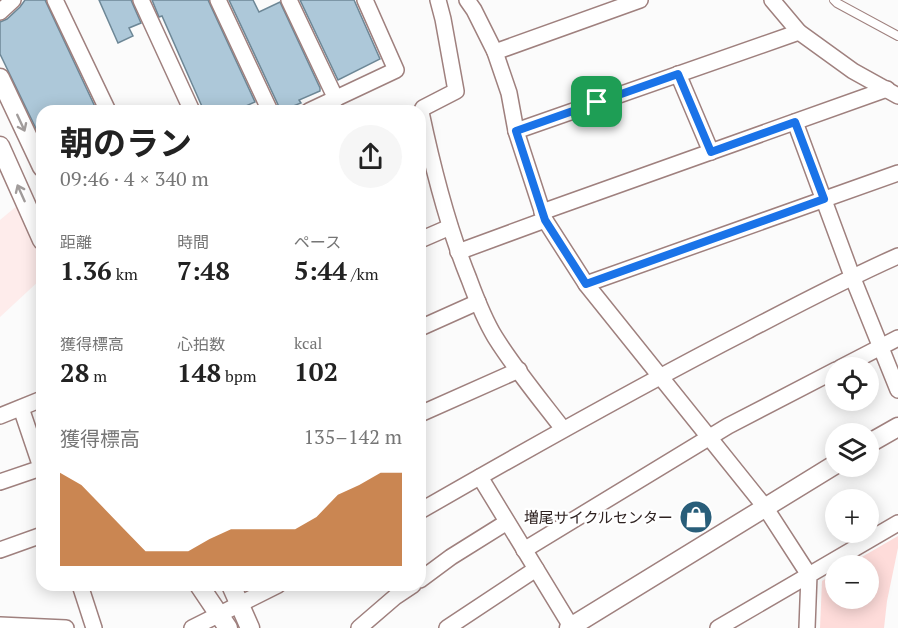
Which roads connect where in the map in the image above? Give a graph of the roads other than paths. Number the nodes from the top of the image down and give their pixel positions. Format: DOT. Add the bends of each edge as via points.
graph roads {
  1 [pos="13,0"];
  2 [pos="56,0"];
  3 [pos="141,0"];
  4 [pos="218,0"];
  5 [pos="289,0"];
  6 [pos="365,0"];
  7 [pos="438,0"];
  8 [pos="467,0"];
  9 [pos="640,0"];
  10 [pos="772,0"];
  11 [pos="834,0"];
  12 [pos="0,12"];
  13 [pos="799,32"];
  14 [pos="898,36"];
  15 [pos="495,52"];
  16 [pos="678,74"];
  17 [pos="0,78"];
  18 [pos="893,93"];
  19 [pos="336,99"];
  20 [pos="105,105"];
  21 [pos="189,105"];
  22 [pos="267,105"];
  23 [pos="322,105"];
  24 [pos="426,106"];
  25 [pos="795,122"];
  26 [pos="516,131"];
  27 [pos="0,146"];
  28 [pos="711,152"];
  29 [pos="36,154"];
  30 [pos="426,158"];
  31 [pos="898,173"];
  32 [pos="824,199"];
  33 [pos="544,216"];
  34 [pos="36,227"];
  35 [pos="450,227"];
  36 [pos="426,237"];
  37 [pos="458,252"];
  38 [pos="898,256"];
  39 [pos="852,276"];
  40 [pos="586,284"];
  41 [pos="478,302"];
  42 [pos="426,325"];
  43 [pos="898,338"];
  44 [pos="880,346"];
  45 [pos="860,357"];
  46 [pos="519,370"];
  47 [pos="660,376"];
  48 [pos="825,376"];
  49 [pos="898,390"];
  50 [pos="36,402"];
  51 [pos="21,408"];
  52 [pos="426,411"];
  53 [pos="0,416"];
  54 [pos="898,428"];
  55 [pos="563,429"];
  56 [pos="709,437"];
  57 [pos="879,438"];
  58 [pos="36,452"];
  59 [pos="36,471"];
  60 [pos="825,471"];
  61 [pos="480,477"];
  62 [pos="0,482"];
  63 [pos="765,507"];
  64 [pos="426,508"];
  65 [pos="507,522"];
  66 [pos="898,523"];
  67 [pos="36,537"];
  68 [pos="0,550"];
  69 [pos="524,550"];
  70 [pos="536,569"];
  71 [pos="809,575"];
  72 [pos="426,576"];
  73 [pos="82,591"];
  74 [pos="204,591"];
  75 [pos="234,591"];
  76 [pos="266,591"];
  77 [pos="404,591"];
  78 [pos="239,604"];
  79 [pos="224,621"];
  80 [pos="9,626"];
  81 [pos="66,628"];
  82 [pos="94,628"];
  83 [pos="192,628"];
  84 [pos="250,628"];
  85 [pos="359,628"];
  86 [pos="447,628"];
  87 [pos="570,628"];
  88 [pos="718,628"];
  89 [pos="807,628"];
  1 -- 12 [label="street"];
  2 -- 20 [label="street"];
  3 -- 21 [label="street"];
  4 -- 22 [label="street"];
  5 -- 19 [label="street"];
  6 -- 19 [label="street" via="396,70"];
  7 -- 24 [label="street" via="456,91"];
  8 -- 15 [label="street"];
  9 -- 15 [label="street"];
  10 -- 13 [label="street"];
  11 -- 14 [label="lane"];
  13 -- 16 [label="street"];
  13 -- 18 [label="street" via="853,71"];
  15 -- 26 [label="street"];
  16 -- 26 [label="street"];
  16 -- 28 [label="street"];
  17 -- 29 [label="street, one-way"];
  18 -- 25 [label="street"];
  19 -- 23 [label="street"];
  25 -- 28 [label="street"];
  25 -- 32 [label="street"];
  26 -- 33 [label="street"];
  34 -- 27 [label="street, one-way"];
  28 -- 33 [label="street"];
  30 -- 35 [label="street"];
  31 -- 32 [label="street"];
  32 -- 39 [label="street"];
  32 -- 40 [label="street"];
  33 -- 37 [label="street"];
  33 -- 40 [label="street"];
  35 -- 36 [label="street"];
  35 -- 37 [label="street"];
  37 -- 41 [label="street"];
  38 -- 39 [label="street"];
  39 -- 44 [label="street"];
  39 -- 47 [label="street"];
  40 -- 47 [label="street"];
  41 -- 42 [label="street"];
  41 -- 46 [label="street"];
  43 -- 44 [label="street"];
  44 -- 45 [label="street"];
  44 -- 49 [label="street"];
  46 -- 52 [label="street"];
  46 -- 55 [label="street"];
  47 -- 55 [label="street"];
  47 -- 56 [label="street"];
  48 -- 56 [label="street"];
  50 -- 51 [label="street"];
  51 -- 53 [label="street"];
  51 -- 58 [label="street"];
  54 -- 57 [label="street"];
  55 -- 61 [label="street"];
  56 -- 63 [label="street"];
  56 -- 69 [label="street"];
  59 -- 62 [label="street"];
  60 -- 63 [label="street"];
  61 -- 64 [label="street"];
  61 -- 65 [label="street"];
  63 -- 71 [label="street"];
  63 -- 87 [label="street"];
  65 -- 69 [label="street"];
  65 -- 72 [label="street"];
  66 -- 71 [label="street"];
  67 -- 68 [label="street"];
  69 -- 70 [label="street"];
  70 -- 86 [label="street"];
  70 -- 87 [label="street"];
  71 -- 88 [label="street"];
  71 -- 89 [label="street"];
  73 -- 82 [label="street"];
  74 -- 79 [label="street"];
  75 -- 78 [label="street"];
  76 -- 78 [label="street"];
  77 -- 85 [label="street"];
  78 -- 79 [label="street"];
  78 -- 84 [label="street"];
  79 -- 83 [label="street"];
  80 -- 81 [label="street"];
}
